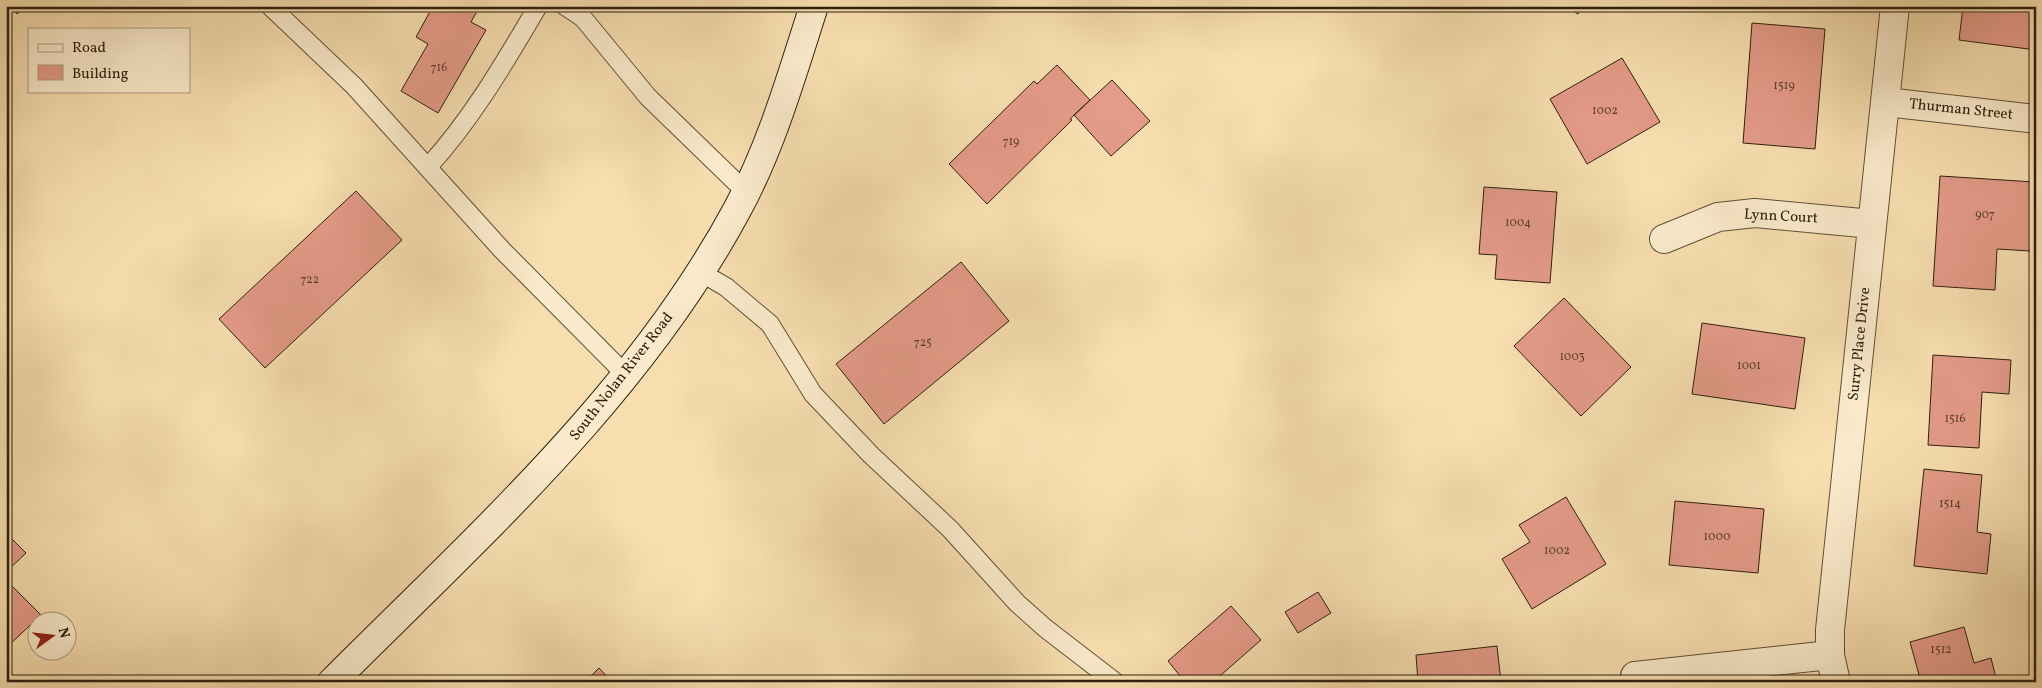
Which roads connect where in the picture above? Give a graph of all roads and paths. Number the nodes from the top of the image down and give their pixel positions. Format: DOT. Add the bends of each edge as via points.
graph roads {
  1 [pos="270,6"];
  2 [pos="538,6"];
  3 [pos="566,6"];
  4 [pos="814,6"];
  5 [pos="1895,6"];
  6 [pos="1886,102"];
  7 [pos="2036,119"];
  8 [pos="428,167"];
  9 [pos="746,192"];
  10 [pos="1872,224"];
  11 [pos="1664,239"];
  12 [pos="700,272"];
  13 [pos="626,374"];
  14 [pos="1830,655"];
  15 [pos="1635,676"];
  16 [pos="332,682"];
  17 [pos="1115,682"];
  18 [pos="1836,682"];
  1 -- 8 [label="lane" via="354,86"];
  2 -- 8 [label="lane" via="453,138"];
  3 -- 9 [label="lane" via="583,18 648,97"];
  4 -- 9 [label="street, South Nolan River Road" via="772,133"];
  5 -- 6 [label="street, Surry Place Drive"];
  6 -- 7 [label="street, Thurman Street"];
  6 -- 10 [label="street, Surry Place Drive"];
  8 -- 13 [label="lane" via="502,250"];
  9 -- 12 [label="street, South Nolan River Road"];
  10 -- 11 [label="street, Lynn Court" via="1755,213 1718,217"];
  10 -- 14 [label="street, Surry Place Drive" via="1832,603"];
  12 -- 13 [label="street, South Nolan River Road"];
  12 -- 17 [label="lane" via="726,287 770,324 812,394 950,529 1018,603"];
  13 -- 16 [label="street, South Nolan River Road" via="564,450"];
  14 -- 15 [label="street"];
  14 -- 18 [label="street, Surry Place Drive"];
}
